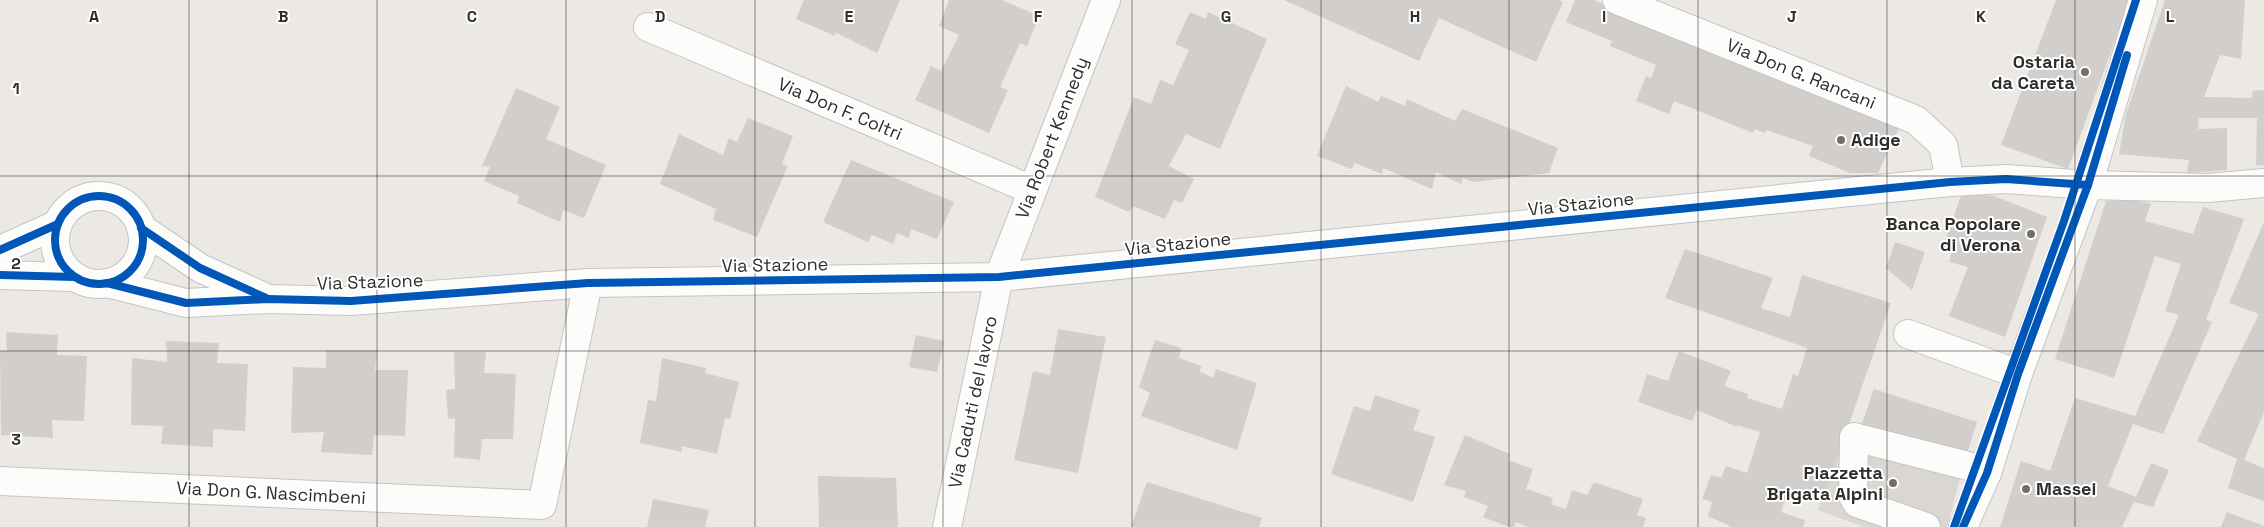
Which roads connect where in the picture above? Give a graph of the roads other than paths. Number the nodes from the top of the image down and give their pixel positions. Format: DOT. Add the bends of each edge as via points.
graph roads {
  1 [pos="1106,0"];
  2 [pos="1617,0"];
  3 [pos="2143,0"];
  4 [pos="648,27"];
  5 [pos="1950,182"];
  6 [pos="2264,183"];
  7 [pos="2088,185"];
  8 [pos="1032,190"];
  9 [pos="58,224"];
  10 [pos="141,228"];
  11 [pos="0,250"];
  12 [pos="0,274"];
  13 [pos="74,277"];
  14 [pos="999,277"];
  15 [pos="107,283"];
  16 [pos="588,284"];
  17 [pos="268,298"];
  18 [pos="1908,334"];
  19 [pos="2018,374"];
  20 [pos="1986,473"];
  21 [pos="0,481"];
  22 [pos="543,516"];
  23 [pos="947,527"];
  24 [pos="1926,527"];
  25 [pos="1963,527"];
  1 -- 8 [label="street, Via Robert Kennedy"];
  2 -- 5 [label="street, Via Don G. Rancani" via="1916,120 1943,145"];
  3 -- 7 [label="street"];
  4 -- 8 [label="street, Via Don F. Coltri"];
  5 -- 7 [label="street, Via Stazione" via="2006,179"];
  5 -- 14 [label="street, Via Stazione"];
  6 -- 7 [label="street, Via Stazione" via="2208,188"];
  7 -- 19 [label="street"];
  8 -- 14 [label="street, Via Robert Kennedy"];
  9 -- 10 [label="street, Via Stazione" via="78,201 94,196 109,197 123,204 134,214"];
  9 -- 11 [label="street, Via Stazione"];
  9 -- 13 [label="street" via="54,238 56,253"];
  10 -- 15 [label="street" via="143,243 140,257 121,278"];
  10 -- 17 [label="street, Via Stazione" via="200,268"];
  12 -- 13 [label="street, Via Stazione"];
  13 -- 15 [label="street, Via Stazione" via="96,285"];
  14 -- 16 [label="street, Via Stazione"];
  14 -- 23 [label="street, Via Caduti del lavoro"];
  15 -- 17 [label="street, Via Stazione" via="186,303"];
  16 -- 17 [label="street, Via Stazione" via="351,300"];
  16 -- 22 [label="street, Via Don G. Nascimbeni"];
  18 -- 19 [label="street"];
  19 -- 20 [label="street"];
  20 -- 24 [label="street" via="1854,437 1853,496 1857,503"];
  20 -- 25 [label="street"];
  21 -- 22 [label="street, Via Don G. Nascimbeni"];
}
